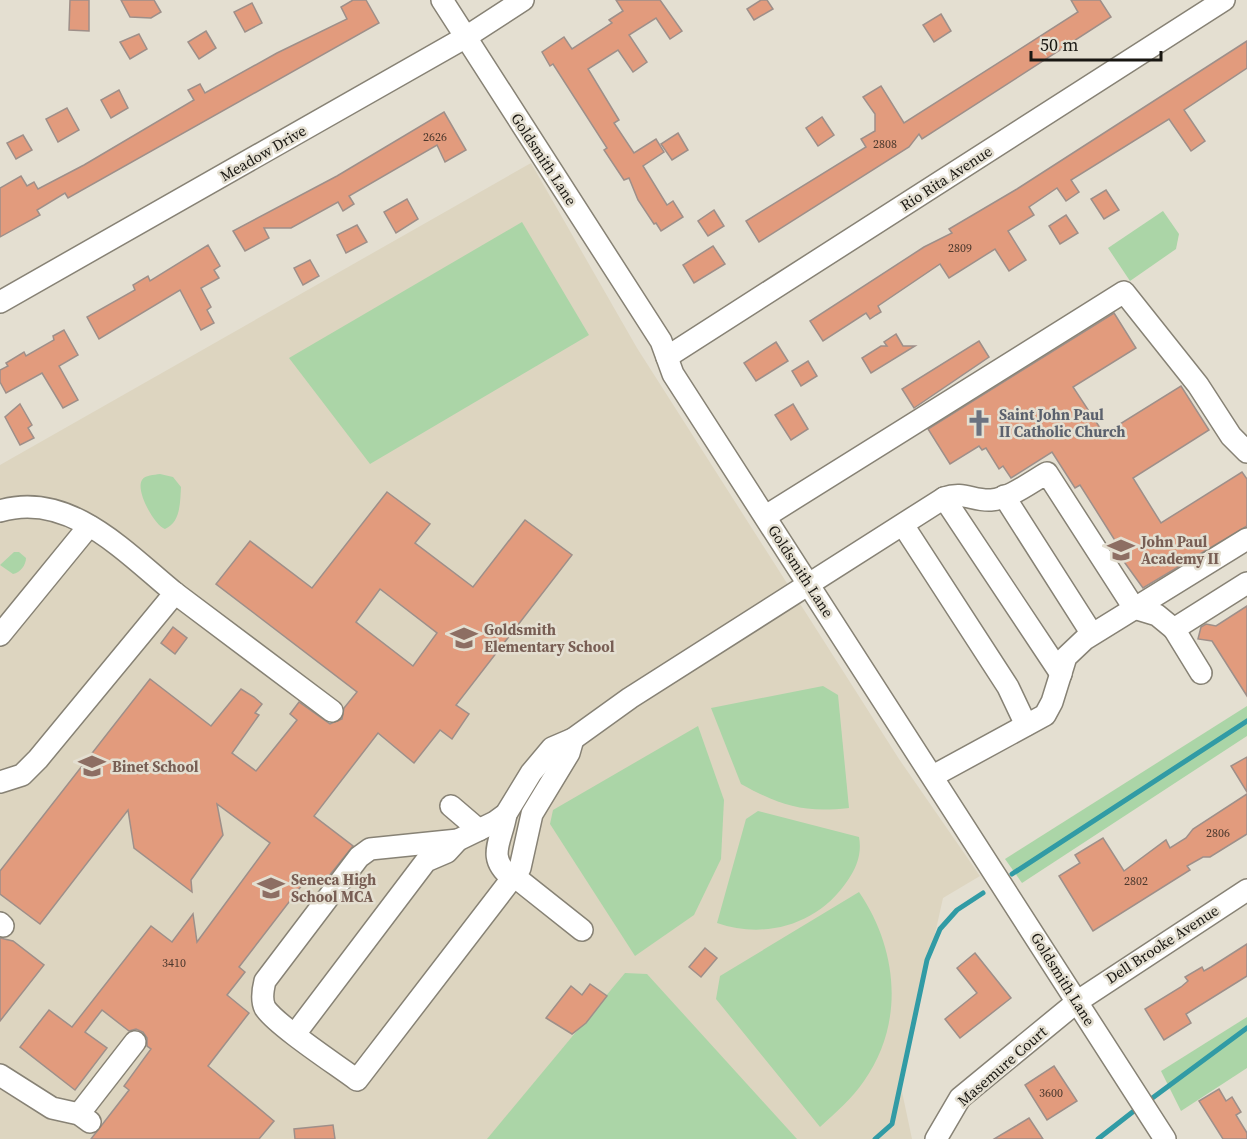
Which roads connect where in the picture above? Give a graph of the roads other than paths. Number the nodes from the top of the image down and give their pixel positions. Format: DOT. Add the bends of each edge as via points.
graph roads {
  1 [pos="442,0"];
  2 [pos="523,0"];
  3 [pos="1224,0"];
  4 [pos="466,37"];
  5 [pos="0,302"];
  6 [pos="667,357"];
  7 [pos="1247,452"];
  8 [pos="1004,496"];
  9 [pos="944,498"];
  10 [pos="0,511"];
  11 [pos="766,516"];
  12 [pos="80,520"];
  13 [pos="903,525"];
  14 [pos="1247,539"];
  15 [pos="1247,583"];
  16 [pos="809,584"];
  17 [pos="175,593"];
  18 [pos="1134,608"];
  19 [pos="1174,629"];
  20 [pos="1092,634"];
  21 [pos="0,635"];
  22 [pos="1201,673"];
  23 [pos="1061,674"];
  24 [pos="332,711"];
  25 [pos="1026,725"];
  26 [pos="573,739"];
  27 [pos="933,776"];
  28 [pos="0,782"];
  29 [pos="451,806"];
  30 [pos="506,814"];
  31 [pos="479,830"];
  32 [pos="458,840"];
  33 [pos="512,878"];
  34 [pos="1247,890"];
  35 [pos="582,930"];
  36 [pos="1078,1001"];
  37 [pos="295,1034"];
  38 [pos="135,1042"];
  39 [pos="0,1075"];
  40 [pos="936,1139"];
  41 [pos="1165,1139"];
  1 -- 4 [label="street, Goldsmith Lane"];
  2 -- 4 [label="street, Meadow Drive"];
  3 -- 6 [label="street, Rio Rita Avenue"];
  4 -- 5 [label="street, Meadow Drive"];
  4 -- 6 [label="street, Goldsmith Lane" via="661,340"];
  6 -- 11 [label="street, Goldsmith Lane" via="673,374"];
  7 -- 11 [label="street" via="1124,292"];
  8 -- 9 [label="street" via="991,500 957,494"];
  8 -- 18 [label="street" via="1047,473"];
  8 -- 20 [label="street"];
  9 -- 13 [label="street"];
  9 -- 23 [label="street"];
  10 -- 12 [label="street" via="36,505"];
  11 -- 16 [label="street, Goldsmith Lane"];
  12 -- 17 [label="street"];
  12 -- 21 [label="street"];
  13 -- 16 [label="street"];
  13 -- 25 [label="street" via="1008,687"];
  14 -- 18 [label="street"];
  15 -- 19 [label="street"];
  16 -- 26 [label="street"];
  16 -- 27 [label="street, Goldsmith Lane"];
  17 -- 24 [label="street"];
  17 -- 28 [label="street" via="38,759 22,775"];
  18 -- 19 [label="street" via="1156,615"];
  18 -- 20 [label="street"];
  19 -- 22 [label="street"];
  20 -- 23 [label="street" via="1066,657"];
  23 -- 25 [label="street" via="1046,715"];
  25 -- 27 [label="street"];
  26 -- 30 [label="street" via="552,748"];
  26 -- 33 [label="street" via="569,753 532,814"];
  27 -- 36 [label="street, Goldsmith Lane"];
  29 -- 31 [label="street"];
  30 -- 31 [label="street"];
  30 -- 33 [label="street" via="496,856 502,870"];
  31 -- 32 [label="street"];
  32 -- 37 [label="street" via="447,852 426,861"];
  32 -- 37 [label="street" via="370,849 359,857 265,981 264,1007"];
  33 -- 35 [label="street"];
  33 -- 37 [label="street" via="357,1080"];
  34 -- 36 [label="street, Dell Brooke Avenue"];
  36 -- 40 [label="street, Masemure Court" via="960,1098"];
  36 -- 41 [label="street, Goldsmith Lane"];
  38 -- 39 [label="street" via="84,1118 52,1108"];
}
